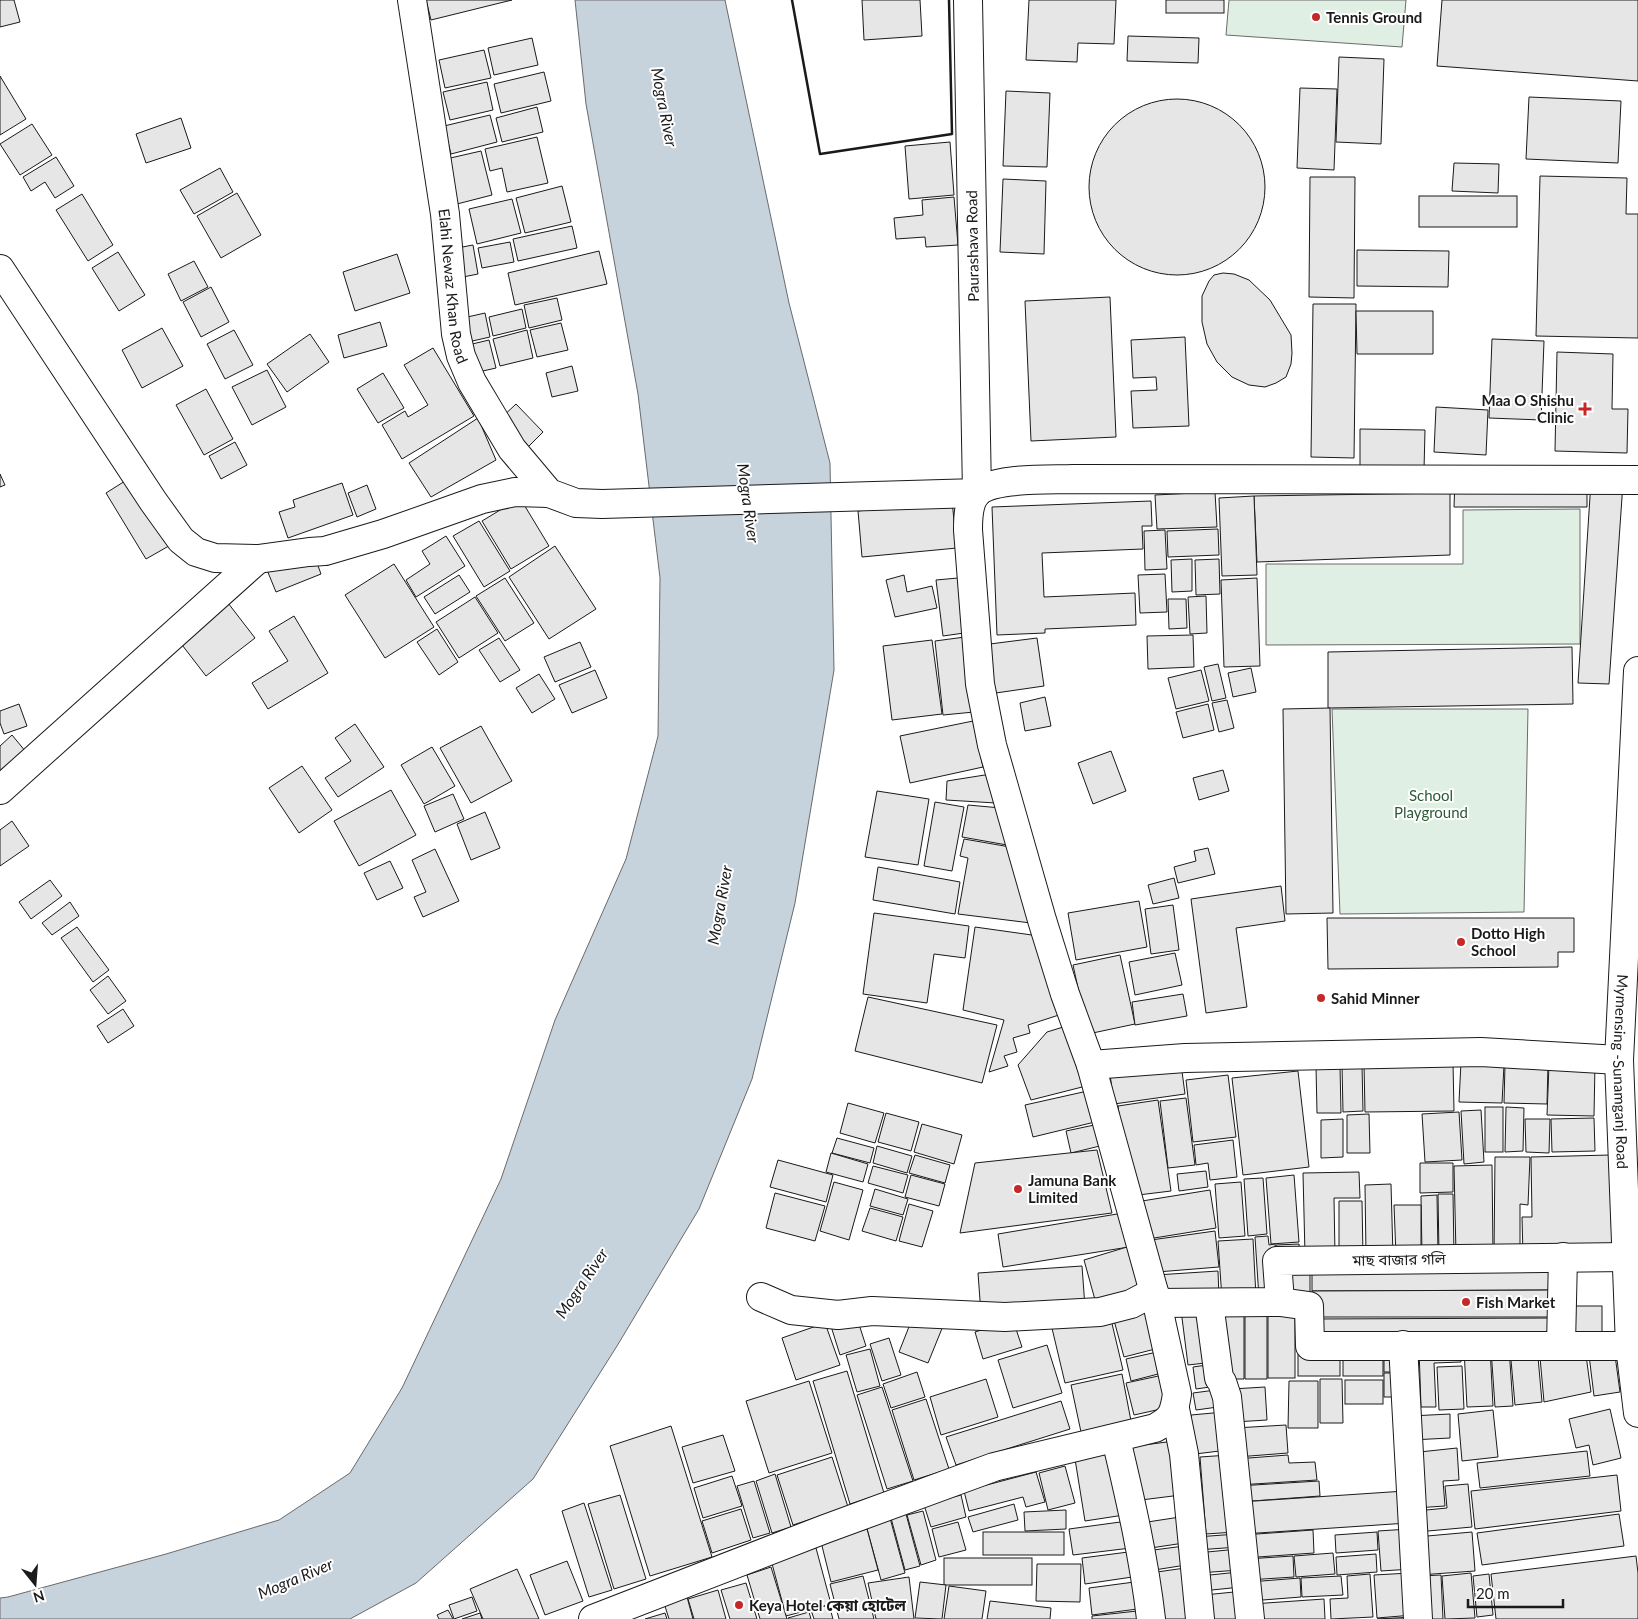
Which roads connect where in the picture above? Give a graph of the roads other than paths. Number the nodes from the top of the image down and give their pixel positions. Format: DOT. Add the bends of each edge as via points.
graph roads {
  1 [pos="412,0"];
  2 [pos="968,0"];
  3 [pos="0,269"];
  4 [pos="1638,480"];
  5 [pos="549,493"];
  6 [pos="977,493"];
  7 [pos="258,559"];
  8 [pos="1638,671"];
  9 [pos="0,790"];
  10 [pos="1626,1051"];
  11 [pos="1091,1065"];
  12 [pos="1563,1257"];
  13 [pos="1626,1257"];
  14 [pos="762,1297"];
  15 [pos="1156,1298"];
  16 [pos="1280,1302"];
  17 [pos="1209,1303"];
  18 [pos="1403,1345"];
  19 [pos="1561,1345"];
  20 [pos="1630,1346"];
  21 [pos="1175,1409"];
  22 [pos="1638,1413"];
  23 [pos="1116,1439"];
  24 [pos="593,1619"];
  25 [pos="1151,1619"];
  26 [pos="1200,1619"];
  27 [pos="1250,1619"];
  28 [pos="1418,1619"];
  1 -- 5 [label="street, Elahi Newaz Khan Road" via="444,214 461,356 472,382 512,449"];
  2 -- 6 [label="street, Paurashava Road"];
  3 -- 7 [label="street" via="181,540 196,552 215,558"];
  4 -- 6 [label="street" via="1073,479 1004,482"];
  5 -- 6 [label="street, Elahi Newaz Khan Road" via="576,504"];
  5 -- 7 [label="street" via="515,492 482,499 326,551"];
  6 -- 11 [label="street" via="968,515 968,530 980,684 990,737 1042,920"];
  7 -- 9 [label="street"];
  8 -- 10 [label="street, Mymensing -Sunamganj Road"];
  10 -- 11 [label="street" via="1185,1058"];
  10 -- 13 [label="street, Mymensing -Sunamganj Road"];
  11 -- 15 [label="street"];
  12 -- 13 [label="street, মাছ বাজার গলি"];
  12 -- 16 [label="street, মাছ বাজার গলি" via="1277,1261"];
  12 -- 19 [label="street"];
  13 -- 20 [label="street, Mymensing -Sunamganj Road"];
  14 -- 15 [label="street" via="791,1310 838,1315 872,1311 1005,1316 1100,1312"];
  15 -- 17 [label="street"];
  15 -- 21 [label="street" via="1177,1394"];
  16 -- 17 [label="street"];
  16 -- 18 [label="street" via="1309,1306 1310,1346"];
  17 -- 27 [label="street" via="1219,1378 1227,1398"];
  18 -- 19 [label="street"];
  18 -- 28 [label="street"];
  19 -- 20 [label="street"];
  20 -- 22 [label="street, Mymensing -Sunamganj Road"];
  21 -- 23 [label="street" via="1169,1421"];
  21 -- 26 [label="street" via="1184,1454"];
  23 -- 24 [label="street" via="994,1466"];
  23 -- 25 [label="street" via="1133,1510"];
}
